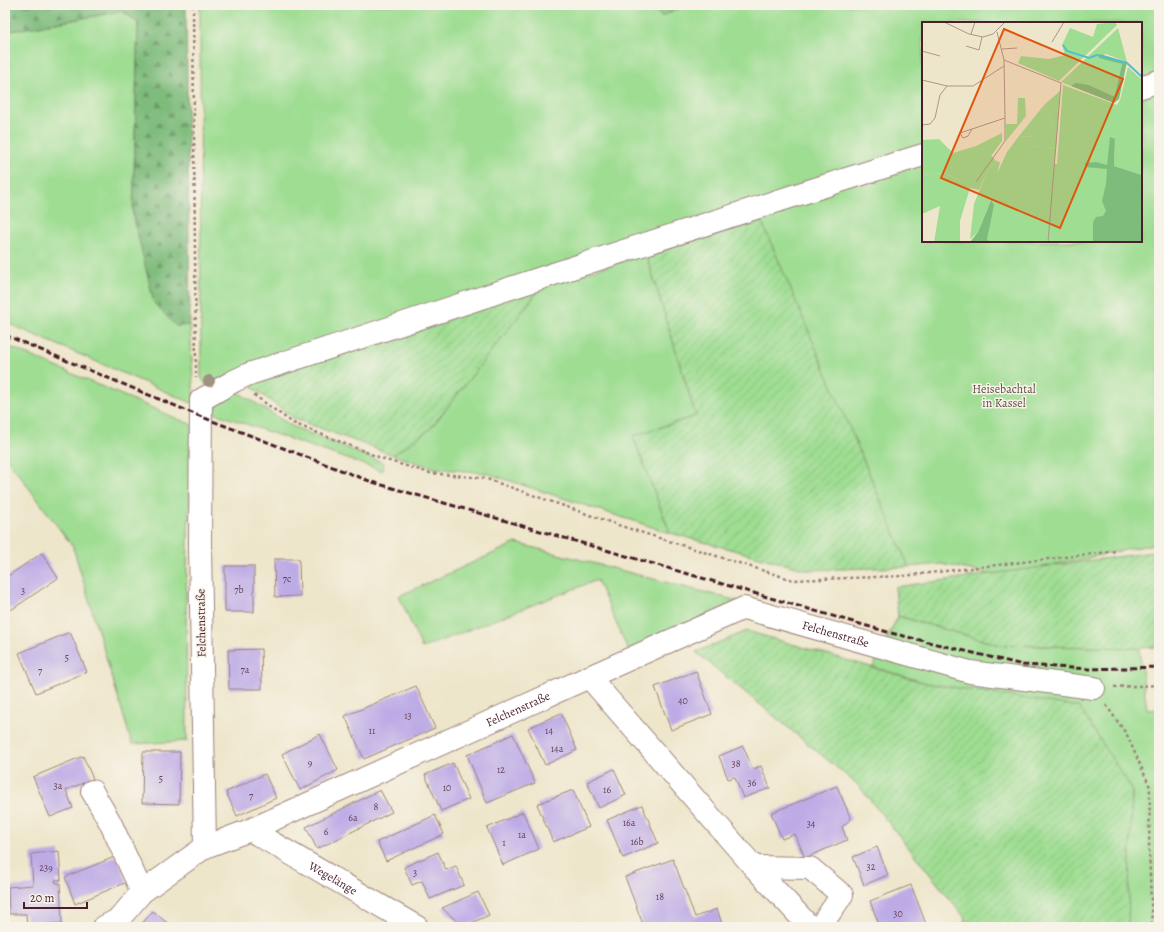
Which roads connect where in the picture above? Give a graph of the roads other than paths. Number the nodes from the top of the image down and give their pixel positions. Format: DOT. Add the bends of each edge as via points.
graph roads {
  1 [pos="1159,81"];
  2 [pos="1142,87"];
  3 [pos="922,155"];
  4 [pos="589,677"];
  5 [pos="1094,688"];
  6 [pos="92,791"];
  7 [pos="250,830"];
  8 [pos="205,847"];
  9 [pos="754,867"];
  10 [pos="142,892"];
  11 [pos="104,927"];
  12 [pos="417,927"];
  13 [pos="810,927"];
  14 [pos="820,927"];
  1 -- 2 [label="street"];
  3 -- 8 [label="street, Felchenstraße" via="249,374 201,400 200,545"];
  4 -- 5 [label="street, Felchenstraße" via="744,608 970,672"];
  4 -- 7 [label="street, Felchenstraße"];
  4 -- 9 [label="street"];
  6 -- 10 [label="street" via="110,822"];
  7 -- 8 [label="street, Felchenstraße"];
  7 -- 12 [label="street, Wegelänge"];
  8 -- 10 [label="street, Felchenstraße"];
  9 -- 13 [label="street"];
  9 -- 14 [label="street" via="810,868 842,895"];
  10 -- 11 [label="street, Felchenstraße" via="119,919"];
}
